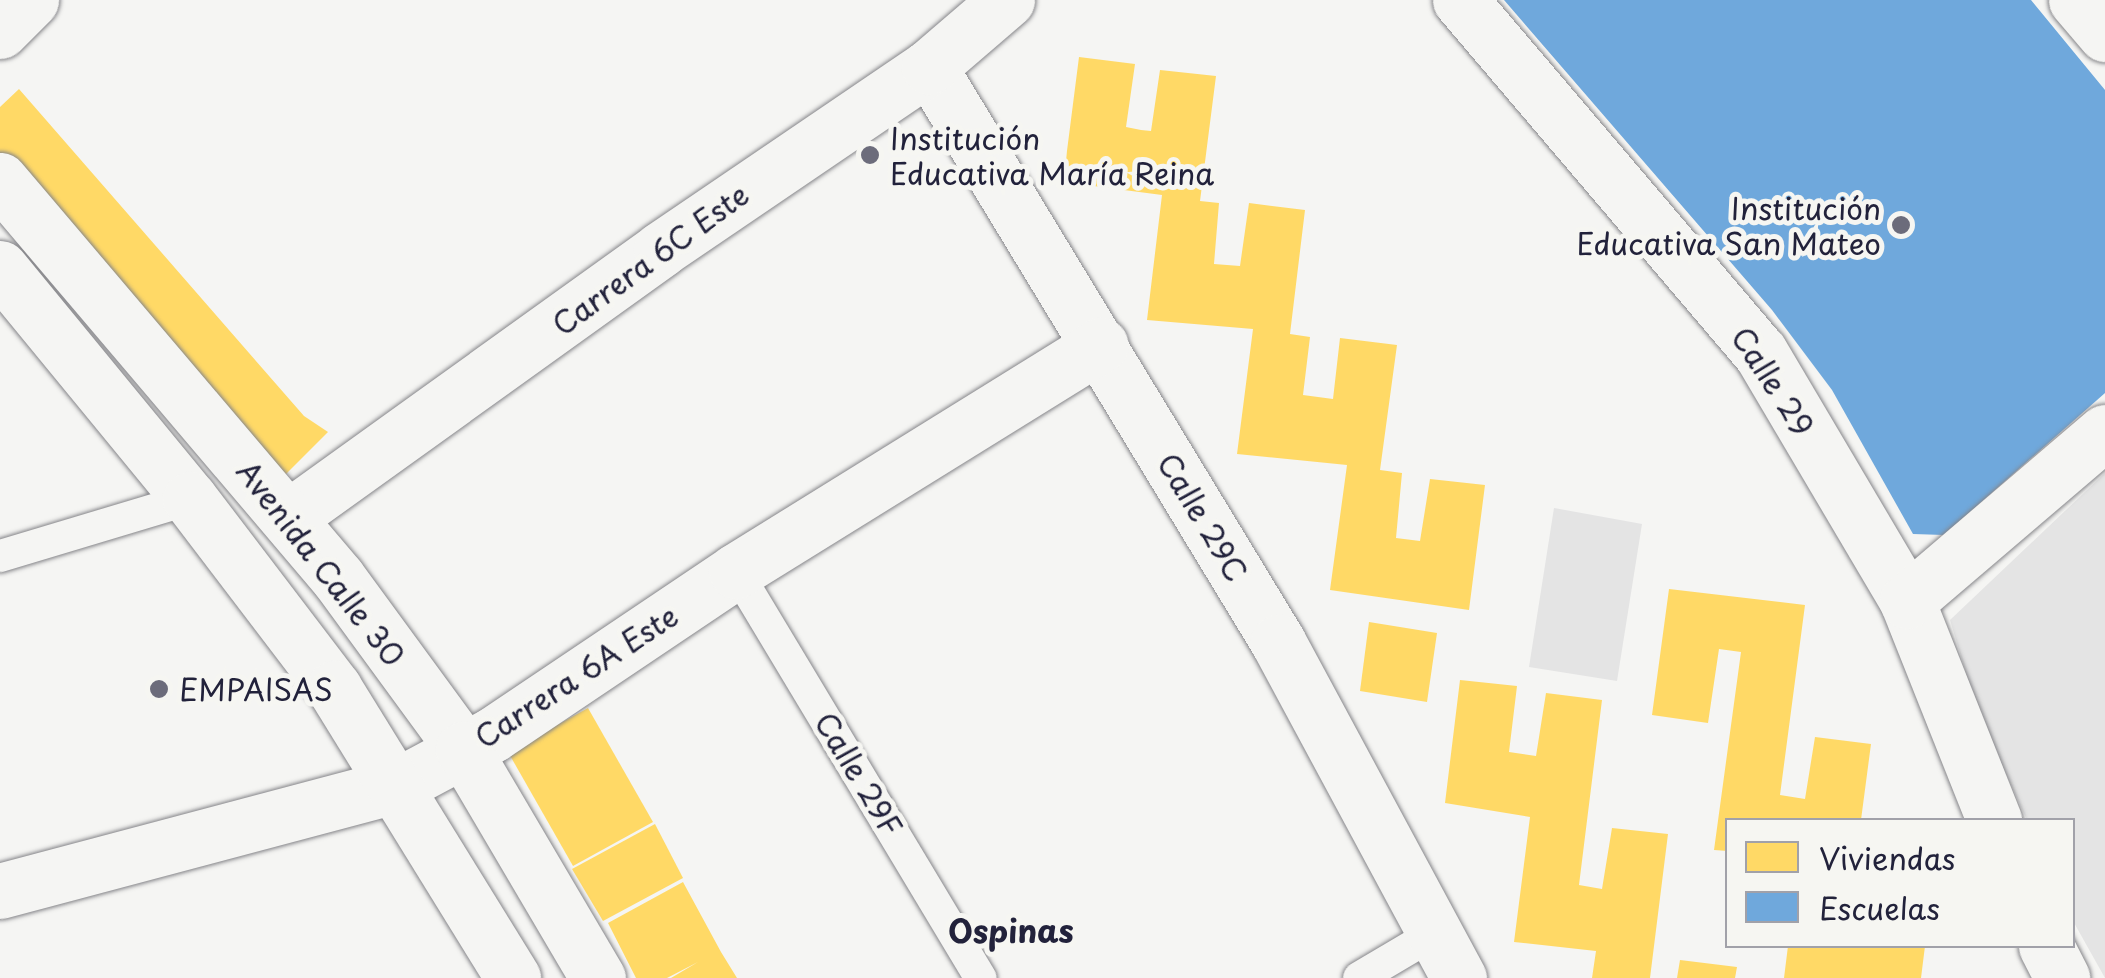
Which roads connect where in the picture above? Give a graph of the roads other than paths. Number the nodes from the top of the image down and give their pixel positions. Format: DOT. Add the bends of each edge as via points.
graph roads {
  1 [pos="30,0"];
  2 [pos="1008,0"];
  3 [pos="1460,0"];
  4 [pos="2076,0"];
  5 [pos="0,31"];
  6 [pos="2105,34"];
  7 [pos="929,67"];
  8 [pos="0,180"];
  9 [pos="0,268"];
  10 [pos="1100,345"];
  11 [pos="2105,432"];
  12 [pos="190,499"];
  13 [pos="290,516"];
  14 [pos="0,556"];
  15 [pos="736,571"];
  16 [pos="1907,601"];
  17 [pos="463,749"];
  18 [pos="398,785"];
  19 [pos="1993,818"];
  20 [pos="0,891"];
  21 [pos="2047,948"];
  22 [pos="1446,956"];
  23 [pos="513,978"];
  24 [pos="598,978"];
  25 [pos="982,978"];
  26 [pos="1359,978"];
  27 [pos="2061,978"];
  1 -- 5 [label="street"];
  2 -- 7 [label="street, Carrera 6C Este"];
  3 -- 16 [label="street, Calle 29" via="1747,360"];
  4 -- 6 [label="street"];
  7 -- 10 [label="street, Calle 29C"];
  7 -- 13 [label="street, Carrera 6C Este" via="675,238"];
  8 -- 13 [label="street, Avenida Calle 30"];
  9 -- 12 [label="street"];
  10 -- 15 [label="street, Carrera 6A Este"];
  10 -- 22 [label="street, Calle 29C" via="1278,642"];
  11 -- 16 [label="street"];
  12 -- 14 [label="lane"];
  12 -- 18 [label="street" via="334,688"];
  13 -- 17 [label="street, Avenida Calle 30"];
  15 -- 17 [label="street, Carrera 6A Este"];
  15 -- 25 [label="lane, Calle 29F"];
  16 -- 19 [label="street, Calle 29"];
  17 -- 18 [label="street, Carrera 6A Este"];
  17 -- 24 [label="street, Avenida Calle 30"];
  18 -- 20 [label="street, Carrera 6A Este"];
  18 -- 23 [label="street"];
  21 -- 27 [label="street"];
  22 -- 26 [label="lane"];
}
